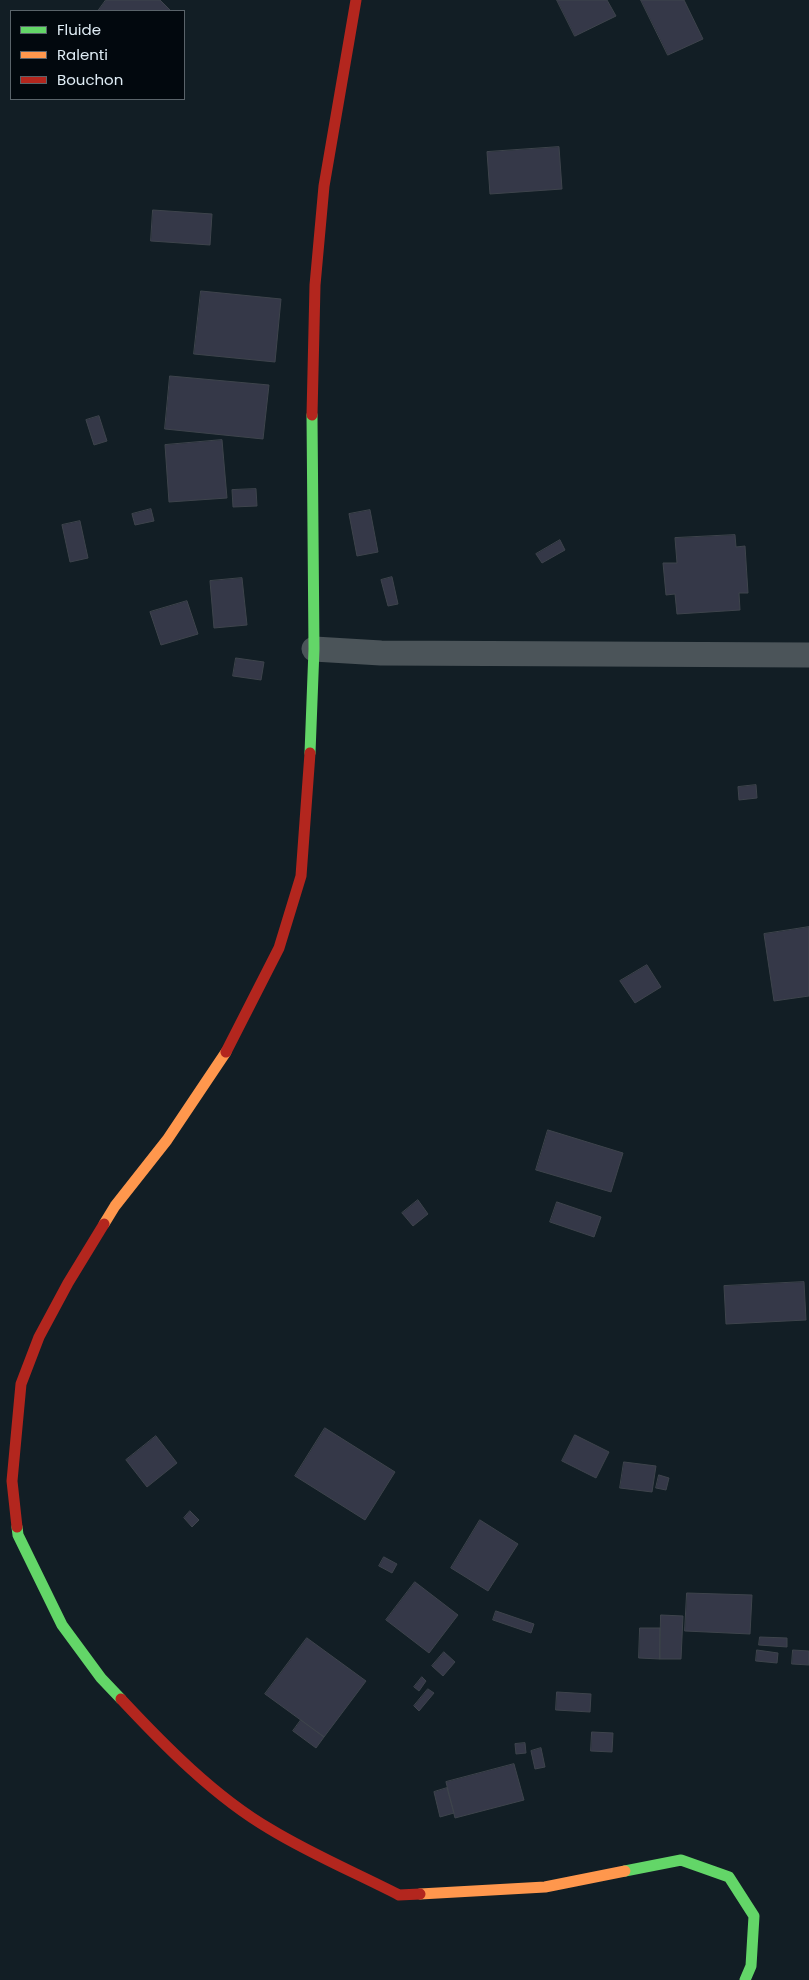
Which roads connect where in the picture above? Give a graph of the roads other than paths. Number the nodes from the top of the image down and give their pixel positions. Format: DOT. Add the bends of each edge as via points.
graph roads {
  1 [pos="356,0"];
  2 [pos="314,649"];
  3 [pos="809,655"];
  4 [pos="9,1534"];
  5 [pos="745,1980"];
  1 -- 2 [label="main road" via="324,186 314,285 311,463"];
  2 -- 3 [label="street"];
  2 -- 4 [label="main road" via="309,784 301,876 279,948 234,1040 168,1140 115,1206 68,1282 39,1337 22,1384 15,1433"];
  4 -- 5 [label="main road" via="62,1624 101,1678 148,1728 216,1790 269,1829 399,1895 545,1887 681,1860 729,1878 754,1916 751,1966"];
}
